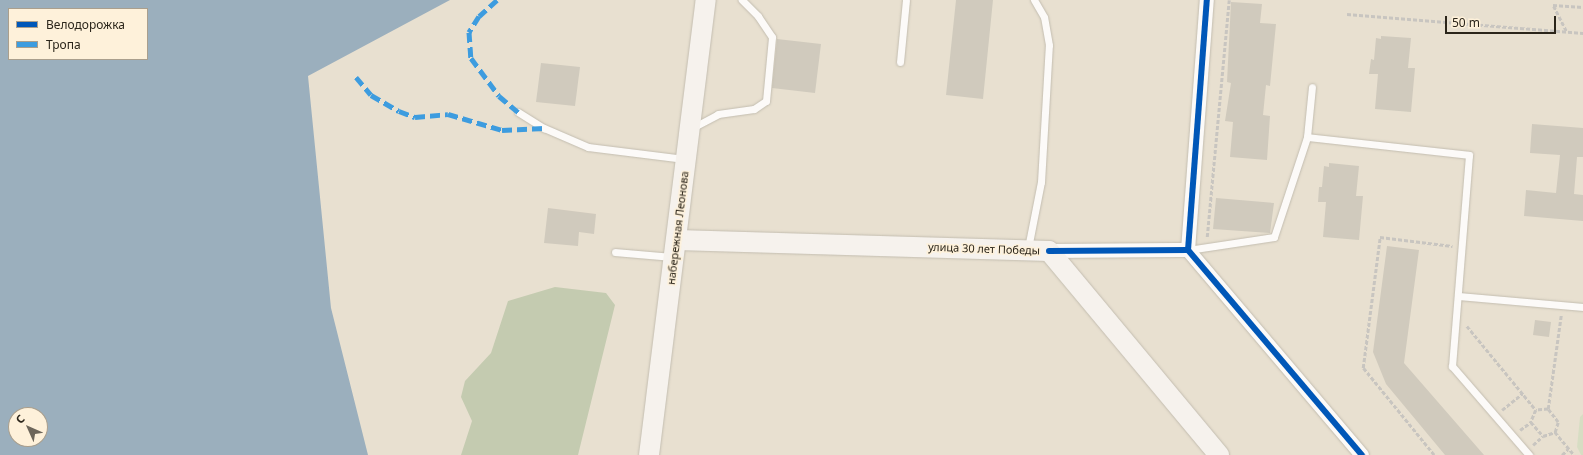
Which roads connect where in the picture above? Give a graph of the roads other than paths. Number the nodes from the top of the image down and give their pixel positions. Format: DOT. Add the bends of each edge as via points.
graph roads {
  1 [pos="706,0"];
  2 [pos="742,0"];
  3 [pos="906,0"];
  4 [pos="1034,0"];
  5 [pos="1207,0"];
  6 [pos="900,62"];
  7 [pos="1312,87"];
  8 [pos="518,112"];
  9 [pos="690,129"];
  10 [pos="1307,137"];
  11 [pos="687,160"];
  12 [pos="676,249"];
  13 [pos="1027,250"];
  14 [pos="1188,250"];
  15 [pos="1048,251"];
  16 [pos="614,252"];
  17 [pos="1459,296"];
  18 [pos="1583,307"];
  19 [pos="649,455"];
  20 [pos="1219,455"];
  21 [pos="1362,455"];
  22 [pos="1529,455"];
  1 -- 9 [label="main road, набережная Леонова"];
  2 -- 9 [label="lane" via="758,16 772,37 766,101 754,109 718,114"];
  3 -- 6 [label="lane"];
  4 -- 13 [label="lane" via="1044,17 1049,45 1040,182"];
  5 -- 14 [label="street"];
  7 -- 10 [label="lane"];
  8 -- 11 [label="lane" via="544,128 588,148"];
  9 -- 11 [label="main road, набережная Леонова"];
  10 -- 14 [label="lane" via="1274,237"];
  10 -- 17 [label="lane" via="1469,155"];
  11 -- 12 [label="main road, набережная Леонова"];
  12 -- 13 [label="main road, улица 30 лет Победы"];
  12 -- 16 [label="lane"];
  12 -- 19 [label="main road, набережная Леонова"];
  13 -- 15 [label="main road, улица 30 лет Победы"];
  14 -- 15 [label="street"];
  14 -- 21 [label="street"];
  15 -- 20 [label="main road, улица 30 лет Победы"];
  17 -- 18 [label="lane"];
  17 -- 22 [label="lane" via="1452,366"];
}
